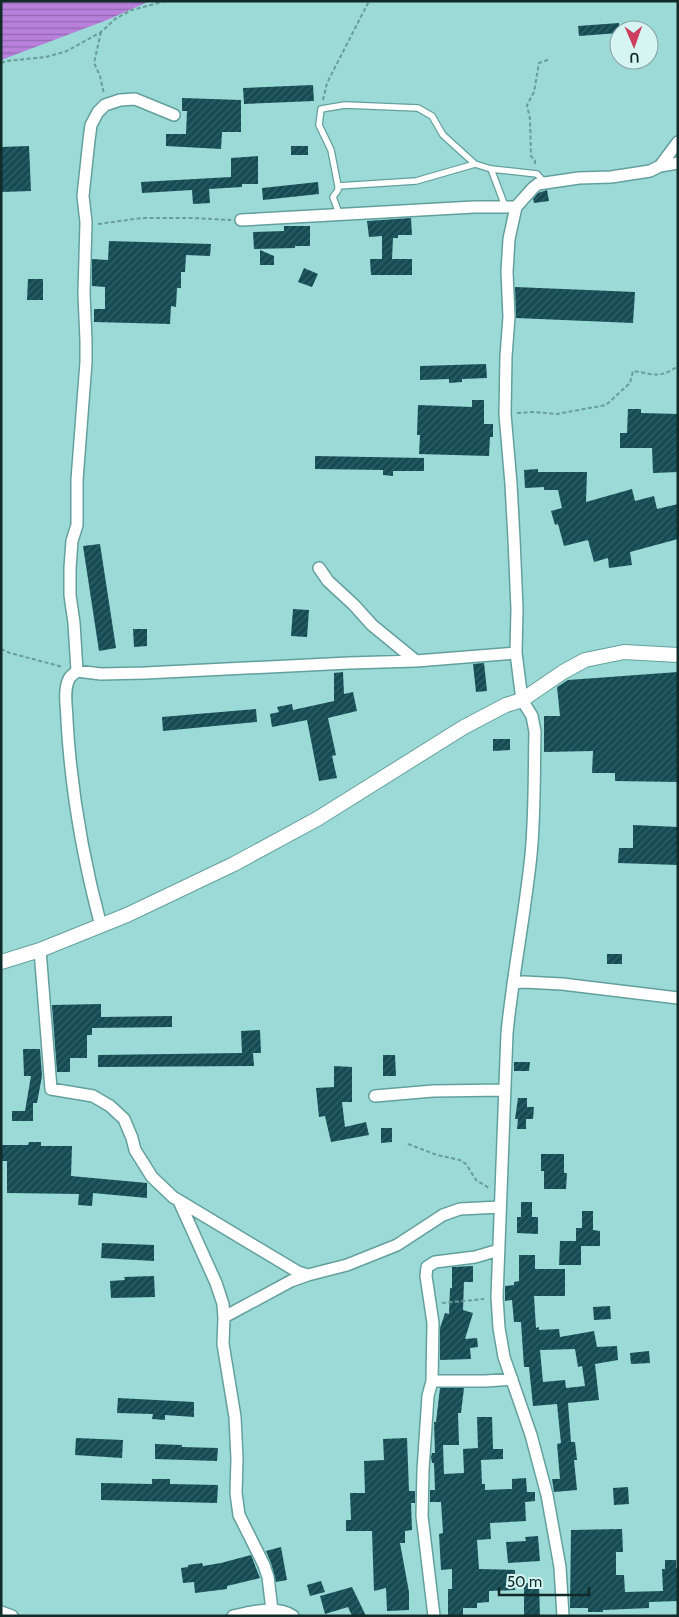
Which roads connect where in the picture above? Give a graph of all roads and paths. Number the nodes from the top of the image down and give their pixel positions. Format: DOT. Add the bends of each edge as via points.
graph roads {
  1 [pos="166,1"];
  2 [pos="369,1"];
  3 [pos="101,32"];
  4 [pos="550,59"];
  5 [pos="1,63"];
  6 [pos="104,105"];
  7 [pos="320,109"];
  8 [pos="174,115"];
  9 [pos="678,142"];
  10 [pos="475,164"];
  11 [pos="678,164"];
  12 [pos="660,166"];
  13 [pos="491,169"];
  14 [pos="541,178"];
  15 [pos="338,186"];
  16 [pos="511,206"];
  17 [pos="340,216"];
  18 [pos="242,220"];
  19 [pos="86,222"];
  20 [pos="678,366"];
  21 [pos="504,414"];
  22 [pos="319,568"];
  23 [pos="1,649"];
  24 [pos="516,653"];
  25 [pos="678,655"];
  26 [pos="416,661"];
  27 [pos="77,671"];
  28 [pos="522,700"];
  29 [pos="101,926"];
  30 [pos="40,950"];
  31 [pos="1,962"];
  32 [pos="513,984"];
  33 [pos="678,998"];
  34 [pos="504,1090"];
  35 [pos="375,1096"];
  36 [pos="408,1144"];
  37 [pos="501,1191"];
  38 [pos="180,1201"];
  39 [pos="500,1207"];
  40 [pos="500,1250"];
  41 [pos="308,1275"];
  42 [pos="497,1298"];
  43 [pos="430,1304"];
  44 [pos="224,1318"];
  45 [pos="512,1379"];
  46 [pos="432,1381"];
  47 [pos="272,1610"];
  48 [pos="1,1612"];
  49 [pos="12,1616"];
  50 [pos="233,1616"];
  51 [pos="293,1616"];
  52 [pos="434,1616"];
  53 [pos="563,1616"];
  1 -- 3 [label="path" via="132,10"];
  2 -- 7 [label="path" via="327,83"];
  3 -- 5 [label="path" via="67,51"];
  3 -- 6 [label="path" via="94,63 104,91"];
  4 -- 14 [label="path" via="539,63 528,106 531,156"];
  6 -- 8 [label="street" via="127,98 135,99"];
  6 -- 19 [label="street" via="92,125 89,140 83,196"];
  7 -- 10 [label="lane" via="345,105 418,108 432,116 443,134"];
  7 -- 15 [label="lane" via="320,125 331,150"];
  9 -- 12 [label="street"];
  10 -- 13 [label="lane"];
  10 -- 15 [label="lane" via="416,181"];
  11 -- 12 [label="street"];
  12 -- 14 [label="street" via="611,177"];
  13 -- 14 [label="lane"];
  13 -- 16 [label="lane"];
  14 -- 16 [label="street"];
  15 -- 17 [label="lane" via="333,197"];
  16 -- 17 [label="street"];
  16 -- 21 [label="street"];
  17 -- 18 [label="street"];
  18 -- 19 [label="path" via="142,218 101,224"];
  19 -- 27 [label="street" via="86,362 77,524 70,568"];
  20 -- 21 [label="path" via="665,375 633,371 630,383 606,405 557,414"];
  21 -- 24 [label="street" via="514,539"];
  22 -- 26 [label="street" via="376,629"];
  23 -- 27 [label="path"];
  24 -- 26 [label="street"];
  24 -- 28 [label="street"];
  25 -- 28 [label="street" via="624,652 585,660"];
  26 -- 27 [label="street" via="101,674"];
  27 -- 29 [label="street" via="69,678 66,690 68,742 77,815"];
  28 -- 29 [label="street" via="464,727 270,846"];
  28 -- 32 [label="street" via="532,716 535,732 533,828"];
  29 -- 30 [label="street"];
  30 -- 31 [label="street"];
  30 -- 38 [label="street" via="51,1089 94,1096 110,1106 124,1119 135,1150 152,1177"];
  32 -- 33 [label="street" via="562,984"];
  32 -- 34 [label="street"];
  34 -- 35 [label="street"];
  34 -- 37 [label="street"];
  36 -- 37 [label="path" via="460,1160 476,1180"];
  37 -- 39 [label="street"];
  38 -- 41 [label="street"];
  38 -- 44 [label="street" via="216,1283"];
  39 -- 40 [label="street"];
  39 -- 41 [label="street" via="451,1212 397,1245"];
  40 -- 42 [label="street"];
  40 -- 43 [label="street" via="431,1264 426,1276"];
  41 -- 44 [label="street"];
  42 -- 43 [label="path"];
  42 -- 45 [label="street" via="502,1345"];
  43 -- 46 [label="street" via="434,1323"];
  44 -- 47 [label="street" via="224,1344 235,1416 239,1515 264,1565"];
  45 -- 46 [label="street"];
  45 -- 53 [label="street" via="547,1495 560,1567"];
  46 -- 52 [label="street" via="428,1396 422,1516"];
  47 -- 50 [label="street"];
  47 -- 51 [label="street"];
  48 -- 49 [label="street"];
}
